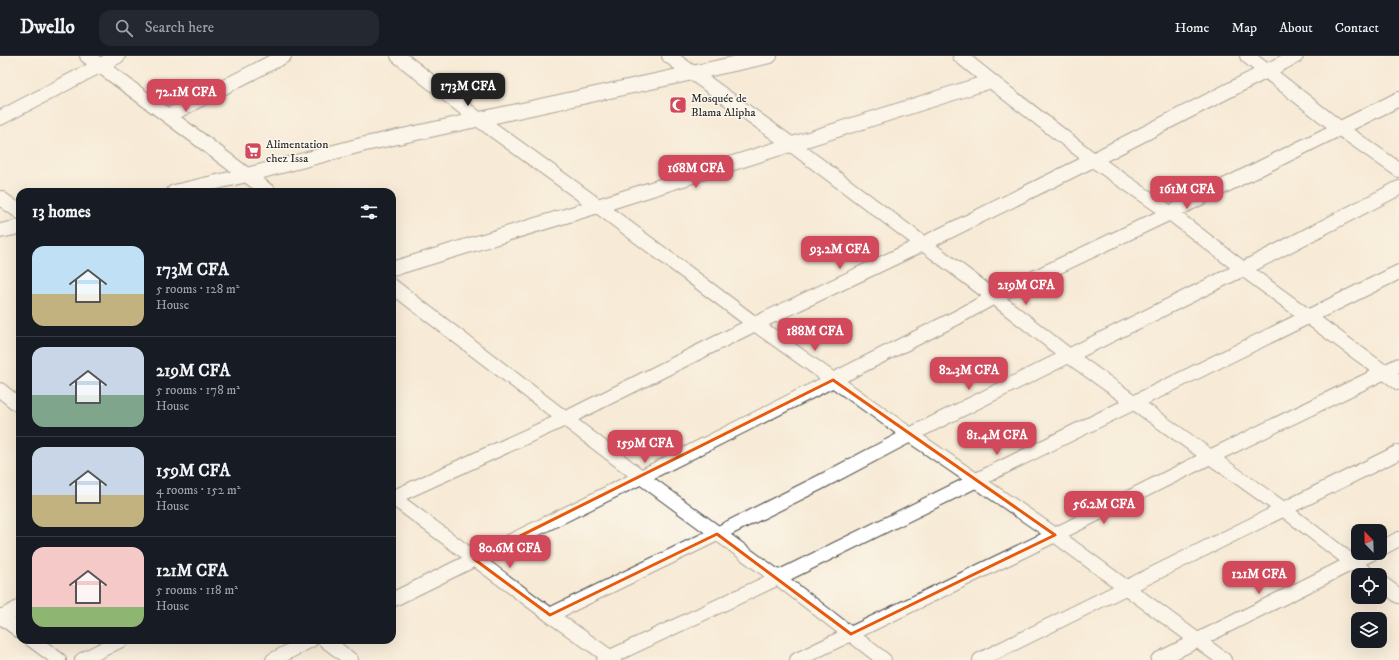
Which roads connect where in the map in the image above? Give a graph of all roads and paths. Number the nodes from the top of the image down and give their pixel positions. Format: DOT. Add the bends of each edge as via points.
graph roads {
  1 [pos="87,56"];
  2 [pos="118,56"];
  3 [pos="284,56"];
  4 [pos="398,56"];
  5 [pos="669,56"];
  6 [pos="770,56"];
  7 [pos="960,56"];
  8 [pos="1247,56"];
  9 [pos="1296,56"];
  10 [pos="99,66"];
  11 [pos="1267,70"];
  12 [pos="691,72"];
  13 [pos="991,81"];
  14 [pos="1399,99"];
  15 [pos="168,116"];
  16 [pos="0,118"];
  17 [pos="478,118"];
  18 [pos="1339,128"];
  19 [pos="792,145"];
  20 [pos="1093,160"];
  21 [pos="1399,170"];
  22 [pos="247,175"];
  23 [pos="191,188"];
  24 [pos="264,188"];
  25 [pos="1399,188"];
  26 [pos="0,198"];
  27 [pos="598,206"];
  28 [pos="16,209"];
  29 [pos="1170,213"];
  30 [pos="16,228"];
  31 [pos="0,231"];
  32 [pos="923,244"];
  33 [pos="396,268"];
  34 [pos="1243,269"];
  35 [pos="1399,272"];
  36 [pos="396,289"];
  37 [pos="994,297"];
  38 [pos="1309,316"];
  39 [pos="755,324"];
  40 [pos="1069,356"];
  41 [pos="1399,365"];
  42 [pos="1384,373"];
  43 [pos="833,380"];
  44 [pos="1399,383"];
  45 [pos="7,394"];
  46 [pos="16,402"];
  47 [pos="1134,403"];
  48 [pos="565,419"];
  49 [pos="910,435"];
  50 [pos="1399,452"];
  51 [pos="1210,457"];
  52 [pos="641,478"];
  53 [pos="976,481"];
  54 [pos="396,495"];
  55 [pos="396,500"];
  56 [pos="1283,509"];
  57 [pos="717,534"];
  58 [pos="1055,535"];
  59 [pos="1399,539"];
  60 [pos="1387,545"];
  61 [pos="474,559"];
  62 [pos="1358,560"];
  63 [pos="1352,563"];
  64 [pos="1359,568"];
  65 [pos="778,578"];
  66 [pos="1387,587"];
  67 [pos="1127,588"];
  68 [pos="1399,596"];
  69 [pos="396,598"];
  70 [pos="16,609"];
  71 [pos="550,615"];
  72 [pos="0,617"];
  73 [pos="16,628"];
  74 [pos="851,634"];
  75 [pos="1197,641"];
  76 [pos="37,644"];
  77 [pos="113,644"];
  78 [pos="303,644"];
  79 [pos="330,644"];
  80 [pos="609,659"];
  81 [pos="58,660"];
  82 [pos="82,660"];
  83 [pos="273,660"];
  84 [pos="351,660"];
  85 [pos="797,660"];
  86 [pos="884,660"];
  87 [pos="980,660"];
  88 [pos="1158,660"];
  89 [pos="1224,660"];
  1 -- 10 [label="street"];
  2 -- 10 [label="street"];
  3 -- 15 [label="street"];
  4 -- 17 [label="street"];
  5 -- 12 [label="street"];
  6 -- 12 [label="street"];
  7 -- 13 [label="street"];
  8 -- 11 [label="street"];
  9 -- 11 [label="street"];
  10 -- 15 [label="street"];
  10 -- 16 [label="street"];
  11 -- 18 [label="street"];
  11 -- 20 [label="street"];
  12 -- 17 [label="street"];
  12 -- 19 [label="street"];
  13 -- 19 [label="street"];
  13 -- 20 [label="street"];
  14 -- 18 [label="street"];
  15 -- 22 [label="street"];
  17 -- 22 [label="street" via="360,145"];
  17 -- 27 [label="street"];
  18 -- 21 [label="street"];
  18 -- 29 [label="street"];
  19 -- 27 [label="street"];
  19 -- 32 [label="street"];
  20 -- 29 [label="street"];
  20 -- 32 [label="street"];
  22 -- 23 [label="street"];
  22 -- 24 [label="street"];
  25 -- 34 [label="street"];
  26 -- 28 [label="street"];
  27 -- 33 [label="street"];
  27 -- 39 [label="street"];
  29 -- 34 [label="street"];
  29 -- 37 [label="street"];
  30 -- 31 [label="street"];
  32 -- 37 [label="street"];
  32 -- 39 [label="street"];
  34 -- 38 [label="street"];
  34 -- 40 [label="street"];
  35 -- 38 [label="street"];
  36 -- 48 [label="street"];
  37 -- 40 [label="street"];
  37 -- 43 [label="street"];
  38 -- 42 [label="street"];
  38 -- 47 [label="street"];
  39 -- 43 [label="street"];
  39 -- 48 [label="street"];
  40 -- 47 [label="street"];
  40 -- 49 [label="street"];
  41 -- 42 [label="street"];
  42 -- 44 [label="street"];
  42 -- 51 [label="street"];
  43 -- 49 [label="street"];
  43 -- 52 [label="street"];
  45 -- 46 [label="street"];
  47 -- 51 [label="street"];
  47 -- 53 [label="street"];
  48 -- 52 [label="street"];
  48 -- 54 [label="street"];
  49 -- 53 [label="street"];
  49 -- 57 [label="street"];
  50 -- 56 [label="street"];
  51 -- 56 [label="street"];
  51 -- 58 [label="street"];
  52 -- 57 [label="street"];
  52 -- 61 [label="street"];
  53 -- 58 [label="street"];
  53 -- 65 [label="street"];
  55 -- 61 [label="street"];
  56 -- 63 [label="street"];
  56 -- 67 [label="street"];
  57 -- 65 [label="street"];
  57 -- 71 [label="street"];
  58 -- 67 [label="street"];
  58 -- 74 [label="street"];
  59 -- 60 [label="street"];
  61 -- 69 [label="street"];
  61 -- 71 [label="street"];
  62 -- 63 [label="street"];
  63 -- 64 [label="street"];
  63 -- 75 [label="street"];
  65 -- 74 [label="street"];
  65 -- 80 [label="street"];
  66 -- 68 [label="street"];
  67 -- 75 [label="street"];
  67 -- 87 [label="street"];
  70 -- 72 [label="street"];
  71 -- 80 [label="street"];
  72 -- 73 [label="street"];
  74 -- 85 [label="street"];
  74 -- 86 [label="street"];
  75 -- 88 [label="street"];
  75 -- 89 [label="street"];
  76 -- 81 [label="street"];
  77 -- 82 [label="street"];
  78 -- 83 [label="street"];
  79 -- 84 [label="street"];
}
